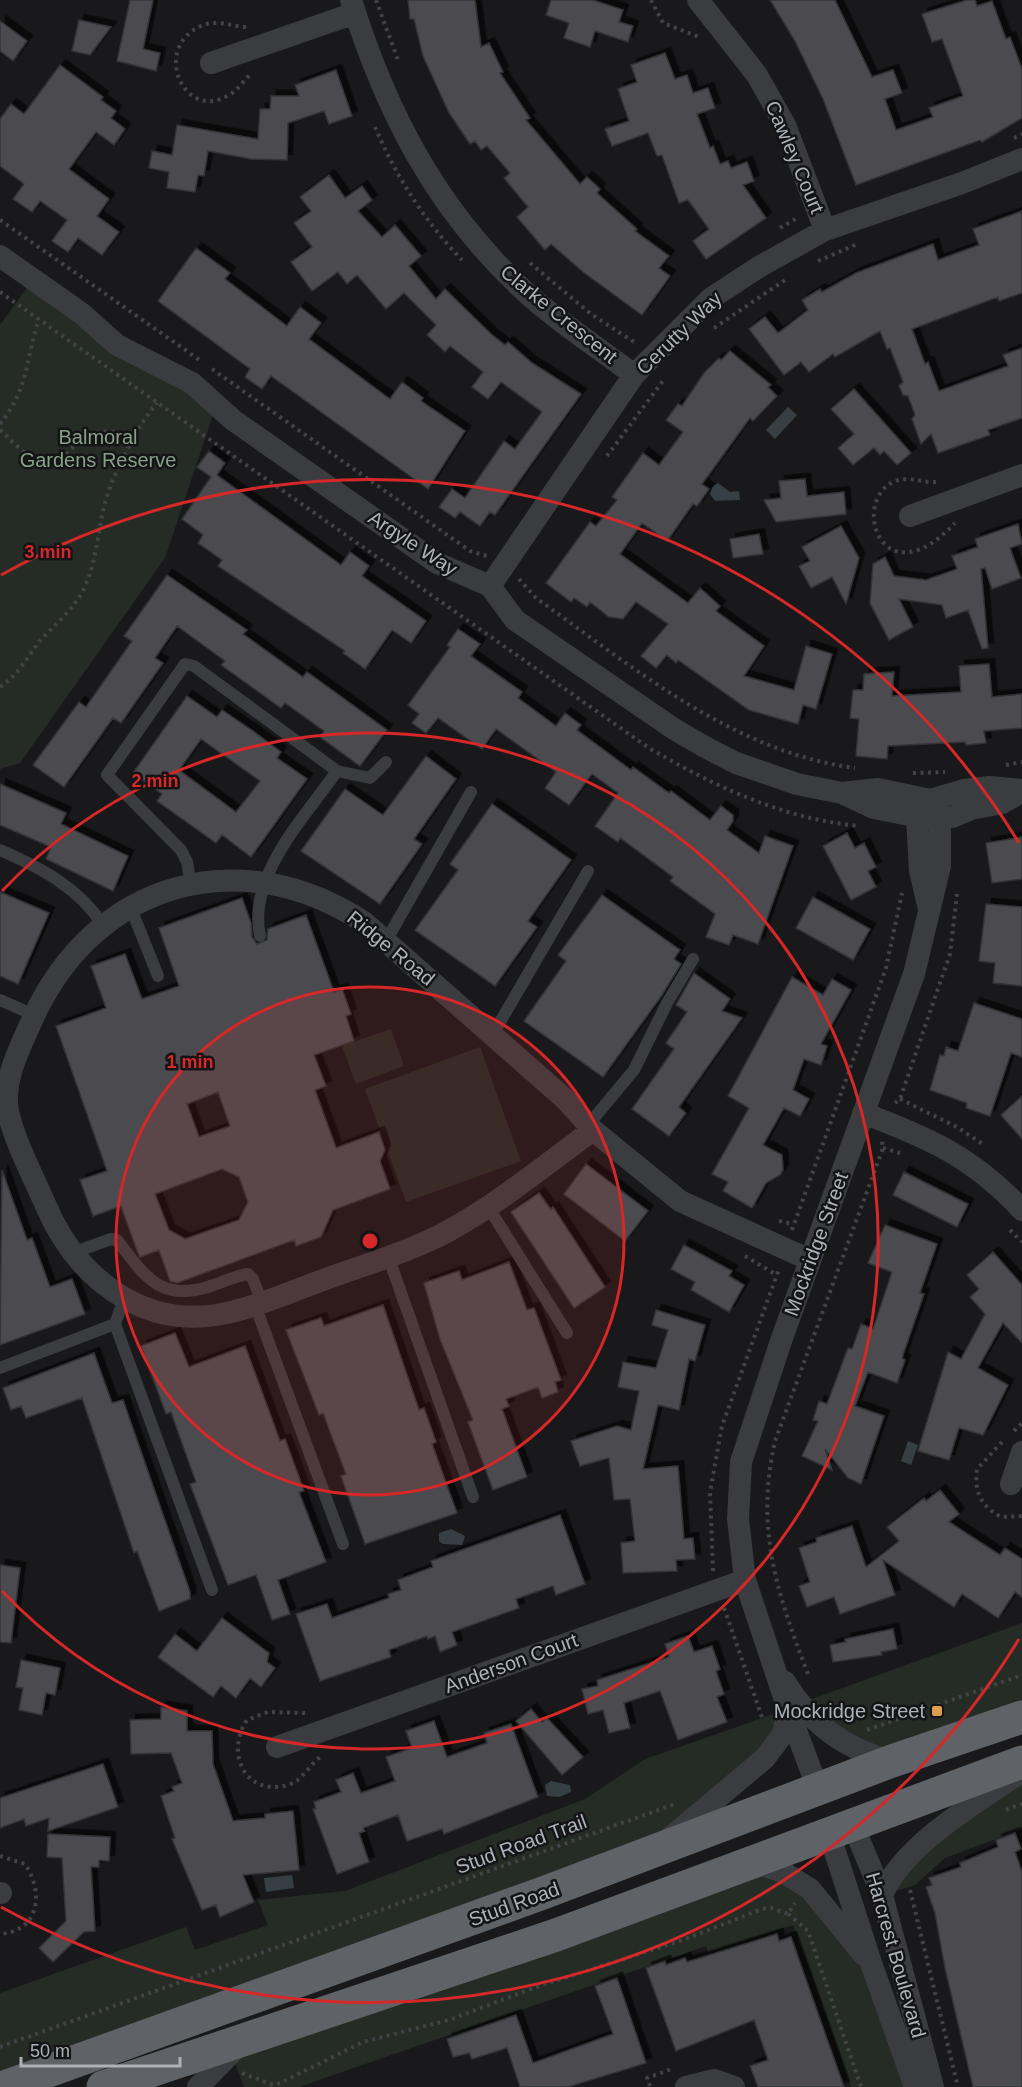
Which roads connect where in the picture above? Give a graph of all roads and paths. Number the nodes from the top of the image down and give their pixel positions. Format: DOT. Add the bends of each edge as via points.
graph roads {
  1 [pos="376,0"];
  2 [pos="651,0"];
  3 [pos="698,0"];
  4 [pos="353,6"];
  5 [pos="704,43"];
  6 [pos="211,63"];
  7 [pos="401,69"];
  8 [pos="1022,159"];
  9 [pos="793,208"];
  10 [pos="796,218"];
  11 [pos="0,220"];
  12 [pos="825,230"];
  13 [pos="865,241"];
  14 [pos="0,256"];
  15 [pos="526,260"];
  16 [pos="816,262"];
  17 [pos="793,274"];
  18 [pos="0,292"];
  19 [pos="39,319"];
  20 [pos="713,329"];
  21 [pos="634,342"];
  22 [pos="671,370"];
  23 [pos="634,375"];
  24 [pos="157,403"];
  25 [pos="0,423"];
  26 [pos="0,430"];
  27 [pos="135,438"];
  28 [pos="606,458"];
  29 [pos="1022,475"];
  30 [pos="910,516"];
  31 [pos="490,558"];
  32 [pos="514,575"];
  33 [pos="490,586"];
  34 [pos="0,687"];
  35 [pos="386,762"];
  36 [pos="1022,762"];
  37 [pos="1004,766"];
  38 [pos="865,770"];
  39 [pos="337,771"];
  40 [pos="908,772"];
  41 [pos="947,772"];
  42 [pos="1022,791"];
  43 [pos="471,792"];
  44 [pos="929,812"];
  45 [pos="860,826"];
  46 [pos="0,850"];
  47 [pos="588,871"];
  48 [pos="263,882"];
  49 [pos="191,884"];
  50 [pos="902,886"];
  51 [pos="130,906"];
  52 [pos="104,925"];
  53 [pos="260,936"];
  54 [pos="386,941"];
  55 [pos="693,959"];
  56 [pos="158,976"];
  57 [pos="0,1000"];
  58 [pos="34,1015"];
  59 [pos="493,1034"];
  60 [pos="3,1105"];
  61 [pos="863,1113"];
  62 [pos="591,1127"];
  63 [pos="882,1140"];
  64 [pos="883,1148"];
  65 [pos="909,1156"];
  66 [pos="487,1205"];
  67 [pos="1012,1216"];
  68 [pos="792,1231"];
  69 [pos="1022,1242"];
  70 [pos="72,1253"];
  71 [pos="388,1256"];
  72 [pos="810,1260"];
  73 [pos="124,1299"];
  74 [pos="258,1304"];
  75 [pos="115,1324"];
  76 [pos="567,1333"];
  77 [pos="0,1368"];
  78 [pos="1022,1452"];
  79 [pos="1011,1484"];
  80 [pos="473,1497"];
  81 [pos="343,1544"];
  82 [pos="745,1580"];
  83 [pos="212,1590"];
  84 [pos="722,1602"];
  85 [pos="772,1660"];
  86 [pos="1022,1675"];
  87 [pos="811,1683"];
  88 [pos="788,1709"];
  89 [pos="1022,1717"];
  90 [pos="844,1743"];
  91 [pos="277,1747"];
  92 [pos="762,1748"];
  93 [pos="892,1761"];
  94 [pos="1022,1762"];
  95 [pos="1022,1771"];
  96 [pos="818,1788"];
  97 [pos="682,1801"];
  98 [pos="1022,1804"];
  99 [pos="997,1815"];
  100 [pos="841,1829"];
  101 [pos="641,1856"];
  102 [pos="752,1862"];
  103 [pos="905,1873"];
  104 [pos="810,1889"];
  105 [pos="882,1895"];
  106 [pos="788,1914"];
  107 [pos="871,1963"];
  108 [pos="247,2037"];
  109 [pos="0,2047"];
  110 [pos="241,2073"];
  111 [pos="682,2077"];
  112 [pos="650,2086"];
  113 [pos="4,2087"];
  114 [pos="103,2087"];
  115 [pos="198,2087"];
  116 [pos="734,2087"];
  117 [pos="861,2087"];
  118 [pos="915,2087"];
  119 [pos="933,2087"];
  120 [pos="958,2087"];
  1 -- 7 [label="path"];
  2 -- 5 [label="path" via="663,23 691,33"];
  3 -- 12 [label="street, Cawley Court" via="757,75 785,125"];
  4 -- 6 [label="street"];
  4 -- 23 [label="street, Clarke Crescent" via="402,129 458,221 520,287"];
  8 -- 12 [label="street, Cerutty Way"];
  9 -- 10 [label="path"];
  11 -- 31 [label="path" via="470,550"];
  12 -- 23 [label="street, Cerutty Way" via="710,299"];
  13 -- 16 [label="path"];
  14 -- 33 [label="street, Argyle Way" via="81,313 117,345 192,383 233,420 437,563"];
  15 -- 21 [label="path" via="591,314"];
  17 -- 20 [label="path"];
  18 -- 19 [label="path"];
  19 -- 24 [label="path"];
  19 -- 25 [label="path" via="25,380"];
  22 -- 28 [label="path"];
  23 -- 33 [label="street, Cerutty Way"];
  24 -- 27 [label="path"];
  24 -- 45 [label="path" via="649,748 698,777 768,806"];
  26 -- 27 [label="path" via="23,451 48,465 56,465 72,446 90,434 112,430"];
  27 -- 34 [label="path" via="107,496 95,553 81,593 20,671"];
  29 -- 30 [label="street"];
  32 -- 38 [label="path" via="536,598 705,714 765,743"];
  33 -- 44 [label="street" via="515,620 674,729 736,763 797,784 842,794 874,808"];
  35 -- 39 [label="lane" via="367,778"];
  36 -- 37 [label="path"];
  39 -- 48 [label="lane"];
  39 -- 49 [label="lane" via="194,666 182,666 107,775 181,850"];
  40 -- 41 [label="path"];
  42 -- 44 [label="street" via="1002,803"];
  43 -- 54 [label="lane"];
  44 -- 61 [label="street, Mockridge Street" via="920,871 929,909 914,974"];
  46 -- 52 [label="lane" via="76,891"];
  47 -- 59 [label="lane"];
  48 -- 49 [label="street, Ridge Road" via="224,880"];
  48 -- 53 [label="lane" via="256,912"];
  48 -- 54 [label="street, Ridge Road" via="298,889 332,902"];
  49 -- 51 [label="street, Ridge Road" via="159,892"];
  50 -- 68 [label="path" via="886,968"];
  51 -- 52 [label="street, Ridge Road"];
  51 -- 56 [label="lane"];
  52 -- 58 [label="street, Ridge Road" via="63,965"];
  54 -- 59 [label="street, Ridge Road"];
  55 -- 62 [label="lane" via="634,1070"];
  57 -- 58 [label="lane"];
  58 -- 60 [label="street, Ridge Road"];
  59 -- 62 [label="street, Ridge Road"];
  60 -- 70 [label="street, Ridge Road" via="51,1218"];
  61 -- 67 [label="street" via="954,1152 997,1184"];
  61 -- 72 [label="street, Mockridge Street"];
  62 -- 66 [label="street, Ridge Road"];
  62 -- 72 [label="street, Ridge Road" via="680,1201"];
  63 -- 64 [label="path"];
  64 -- 65 [label="path"];
  64 -- 87 [label="path" via="775,1441 770,1466 766,1512 771,1560 785,1613"];
  66 -- 71 [label="street, Ridge Road" via="428,1242"];
  66 -- 76 [label="lane"];
  67 -- 69 [label="path"];
  70 -- 73 [label="street, Ridge Road" via="98,1281"];
  70 -- 74 [label="lane" via="117,1240 143,1274 158,1286 176,1291 199,1289 248,1274 253,1279"];
  71 -- 74 [label="street, Ridge Road"];
  71 -- 80 [label="lane"];
  72 -- 82 [label="street, Mockridge Street" via="741,1462 738,1519"];
  73 -- 74 [label="street, Ridge Road" via="158,1311 196,1317"];
  73 -- 75 [label="lane"];
  74 -- 81 [label="lane"];
  75 -- 77 [label="lane"];
  75 -- 83 [label="lane"];
  78 -- 79 [label="street"];
  82 -- 85 [label="street, Mockridge Street"];
  82 -- 91 [label="street, Anderson Court"];
  84 -- 92 [label="path" via="763,1719"];
  85 -- 88 [label="street, Mockridge Street"];
  85 -- 90 [label="street" via="810,1714"];
  86 -- 90 [label="path" via="862,1732"];
  88 -- 92 [label="street" via="783,1734"];
  88 -- 96 [label="street, Mockridge Street"];
  89 -- 93 [label="highway, Stud Road"];
  90 -- 93 [label="street" via="867,1755"];
  92 -- 101 [label="street" via="723,1796"];
  93 -- 96 [label="highway, Stud Road"];
  94 -- 100 [label="highway"];
  95 -- 103 [label="street" via="948,1824"];
  96 -- 100 [label="highway"];
  96 -- 101 [label="highway, Stud Road"];
  97 -- 109 [label="path, Stud Road Trail"];
  98 -- 99 [label="path"];
  100 -- 102 [label="highway"];
  100 -- 105 [label="street, Harcrest Boulevard"];
  100 -- 107 [label="street, Harcrest Boulevard"];
  101 -- 113 [label="highway, Stud Road"];
  102 -- 104 [label="street" via="783,1872"];
  102 -- 108 [label="highway" via="556,1935"];
  103 -- 105 [label="street"];
  103 -- 120 [label="path"];
  104 -- 106 [label="path"];
  104 -- 107 [label="street"];
  105 -- 119 [label="street, Harcrest Boulevard"];
  106 -- 110 [label="path" via="762,1909 449,2020 363,2042 273,2085"];
  106 -- 117 [label="path" via="808,1931"];
  107 -- 118 [label="street, Harcrest Boulevard"];
  108 -- 114 [label="highway"];
  108 -- 115 [label="street"];
  111 -- 112 [label="path" via="647,2078"];
  111 -- 116 [label="street" via="714,2080"];
}
